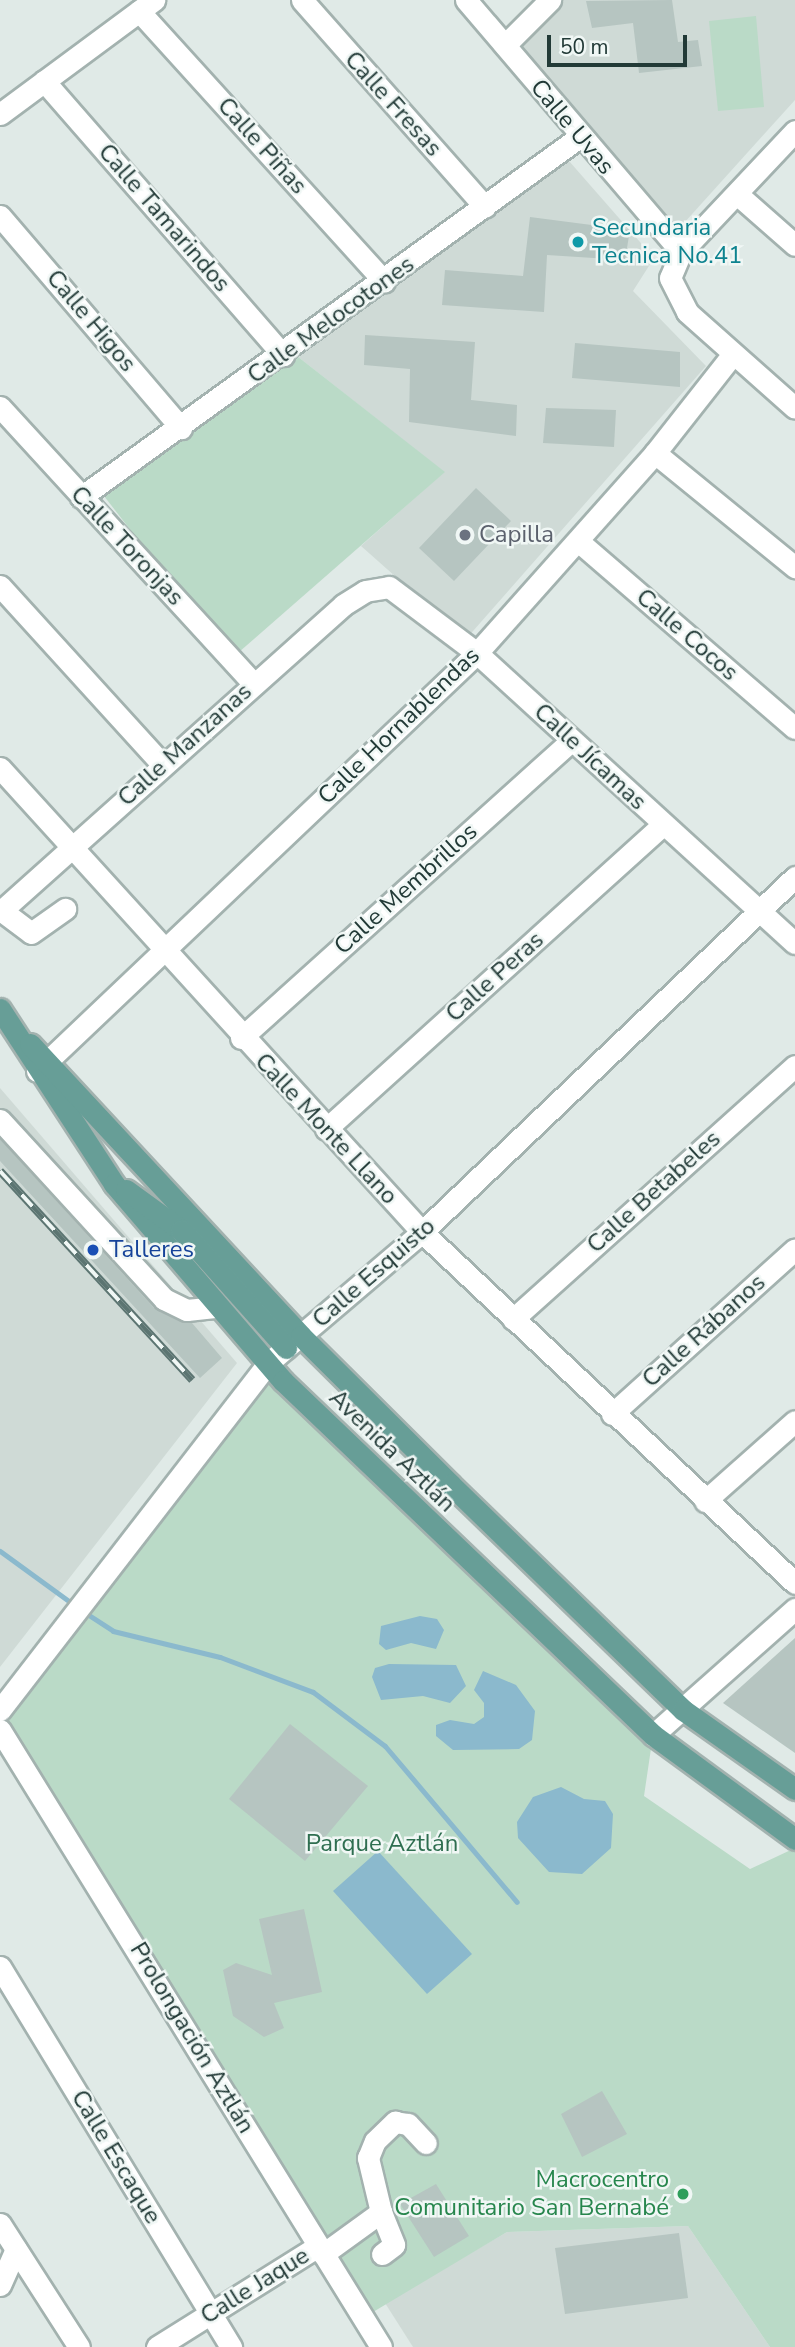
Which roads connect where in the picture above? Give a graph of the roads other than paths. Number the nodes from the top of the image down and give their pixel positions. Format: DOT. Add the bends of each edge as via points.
graph roads {
  1 [pos="302,0"];
  2 [pos="466,0"];
  3 [pos="550,0"];
  4 [pos="147,6"];
  5 [pos="505,46"];
  6 [pos="44,81"];
  7 [pos="0,114"];
  8 [pos="795,131"];
  9 [pos="578,138"];
  10 [pos="737,194"];
  11 [pos="485,207"];
  12 [pos="0,216"];
  13 [pos="795,245"];
  14 [pos="681,251"];
  15 [pos="384,281"];
  16 [pos="733,354"];
  17 [pos="283,355"];
  18 [pos="0,407"];
  19 [pos="795,408"];
  20 [pos="181,428"];
  21 [pos="656,453"];
  22 [pos="81,497"];
  23 [pos="578,541"];
  24 [pos="795,567"];
  25 [pos="0,586"];
  26 [pos="377,588"];
  27 [pos="477,653"];
  28 [pos="254,684"];
  29 [pos="795,728"];
  30 [pos="572,740"];
  31 [pos="163,765"];
  32 [pos="0,768"];
  33 [pos="663,825"];
  34 [pos="71,846"];
  35 [pos="795,877"];
  36 [pos="65,909"];
  37 [pos="1,912"];
  38 [pos="763,914"];
  39 [pos="795,943"];
  40 [pos="163,951"];
  41 [pos="9,1027"];
  42 [pos="241,1038"];
  43 [pos="795,1066"];
  44 [pos="43,1067"];
  45 [pos="0,1120"];
  46 [pos="326,1129"];
  47 [pos="114,1184"];
  48 [pos="422,1232"];
  49 [pos="795,1249"];
  50 [pos="217,1307"];
  51 [pos="513,1319"];
  52 [pos="293,1342"];
  53 [pos="267,1364"];
  54 [pos="612,1413"];
  55 [pos="795,1421"];
  56 [pos="705,1502"];
  57 [pos="795,1583"];
  58 [pos="795,1609"];
  59 [pos="0,1710"];
  60 [pos="683,1710"];
  61 [pos="0,1730"];
  62 [pos="653,1735"];
  63 [pos="795,1790"];
  64 [pos="795,1839"];
  65 [pos="0,1967"];
  66 [pos="426,2143"];
  67 [pos="381,2212"];
  68 [pos="0,2224"];
  69 [pos="16,2249"];
  70 [pos="321,2250"];
  71 [pos="382,2254"];
  72 [pos="0,2285"];
  73 [pos="212,2313"];
  74 [pos="79,2347"];
  75 [pos="157,2347"];
  76 [pos="231,2347"];
  77 [pos="381,2347"];
  1 -- 11 [label="street, Calle Fresas"];
  2 -- 5 [label="street, Calle Uvas"];
  3 -- 5 [label="street"];
  4 -- 6 [label="street"];
  4 -- 15 [label="street, Calle Piñas"];
  5 -- 9 [label="street, Calle Uvas"];
  6 -- 7 [label="street"];
  6 -- 17 [label="street, Calle Tamarindos"];
  8 -- 10 [label="street"];
  9 -- 11 [label="street, Calle Melocotones"];
  9 -- 14 [label="street, Calle Uvas"];
  10 -- 13 [label="street"];
  10 -- 14 [label="street"];
  11 -- 15 [label="street, Calle Melocotones"];
  12 -- 20 [label="street, Calle Higos"];
  14 -- 16 [label="street" via="671,289"];
  15 -- 17 [label="street, Calle Melocotones"];
  16 -- 19 [label="street"];
  16 -- 21 [label="street, Calle Hornablendas"];
  17 -- 20 [label="street, Calle Melocotones"];
  18 -- 22 [label="street, Calle Toronjas"];
  20 -- 22 [label="street, Calle Melocotones"];
  21 -- 23 [label="street, Calle Hornablendas"];
  21 -- 24 [label="street"];
  22 -- 28 [label="street, Calle Toronjas"];
  23 -- 27 [label="street, Calle Hornablendas"];
  23 -- 29 [label="street, Calle Cocos"];
  25 -- 31 [label="street"];
  26 -- 27 [label="street, Calle Jícamas" via="413,599"];
  26 -- 28 [label="street, Calle Manzanas" via="342,605"];
  27 -- 30 [label="street, Calle Jícamas"];
  27 -- 40 [label="street, Calle Hornablendas"];
  28 -- 31 [label="street, Calle Manzanas"];
  30 -- 33 [label="street, Calle Jícamas"];
  30 -- 42 [label="street, Calle Membrillos"];
  31 -- 34 [label="street, Calle Manzanas"];
  32 -- 34 [label="street, Calle Monte Llano"];
  33 -- 38 [label="street, Calle Jícamas"];
  33 -- 46 [label="street, Calle Peras"];
  34 -- 37 [label="street, Calle Manzanas"];
  34 -- 40 [label="street, Calle Monte Llano"];
  35 -- 38 [label="street, Calle Esquisto"];
  36 -- 37 [label="street" via="31,933"];
  38 -- 39 [label="street, Calle Jícamas"];
  38 -- 48 [label="street, Calle Esquisto"];
  40 -- 42 [label="street, Calle Monte Llano"];
  40 -- 44 [label="street, Calle Hornablendas"];
  41 -- 44 [label="main road, Avenida Aztlán"];
  42 -- 46 [label="street, Calle Monte Llano"];
  43 -- 51 [label="street, Calle Betabeles"];
  44 -- 47 [label="main road, Avenida Aztlán"];
  44 -- 52 [label="main road, Avenida Aztlán"];
  45 -- 50 [label="street" via="164,1299 187,1310"];
  46 -- 48 [label="street, Calle Monte Llano"];
  47 -- 50 [label="main road, Avenida Aztlán"];
  47 -- 52 [label="main road" via="181,1230"];
  48 -- 51 [label="street, Calle Monte Llano"];
  48 -- 52 [label="street, Calle Esquisto"];
  49 -- 54 [label="street, Calle Rábanos"];
  50 -- 53 [label="main road, Avenida Aztlán"];
  51 -- 54 [label="street, Calle Monte Llano"];
  52 -- 53 [label="street, Calle Esquisto"];
  52 -- 60 [label="main road, Avenida Aztlán"];
  53 -- 59 [label="street, Calle Esquisto"];
  53 -- 62 [label="main road, Avenida Aztlán"];
  54 -- 56 [label="street, Calle Monte Llano"];
  55 -- 56 [label="street"];
  56 -- 57 [label="street, Calle Monte Llano"];
  58 -- 60 [label="street"];
  60 -- 62 [label="street"];
  60 -- 63 [label="main road, Avenida Aztlán"];
  61 -- 70 [label="street, Prolongación Aztlán"];
  62 -- 64 [label="main road, Avenida Aztlán"];
  65 -- 73 [label="street, Calle Escaque"];
  66 -- 67 [label="street" via="408,2124 395,2122 375,2141 368,2158"];
  67 -- 70 [label="street, Calle Jaque"];
  67 -- 71 [label="street" via="394,2245"];
  68 -- 69 [label="street"];
  69 -- 72 [label="street"];
  69 -- 74 [label="street"];
  70 -- 73 [label="street, Calle Jaque"];
  70 -- 77 [label="street, Prolongación Aztlán"];
  73 -- 75 [label="street, Calle Jaque"];
  73 -- 76 [label="street, Calle Escaque"];
}
